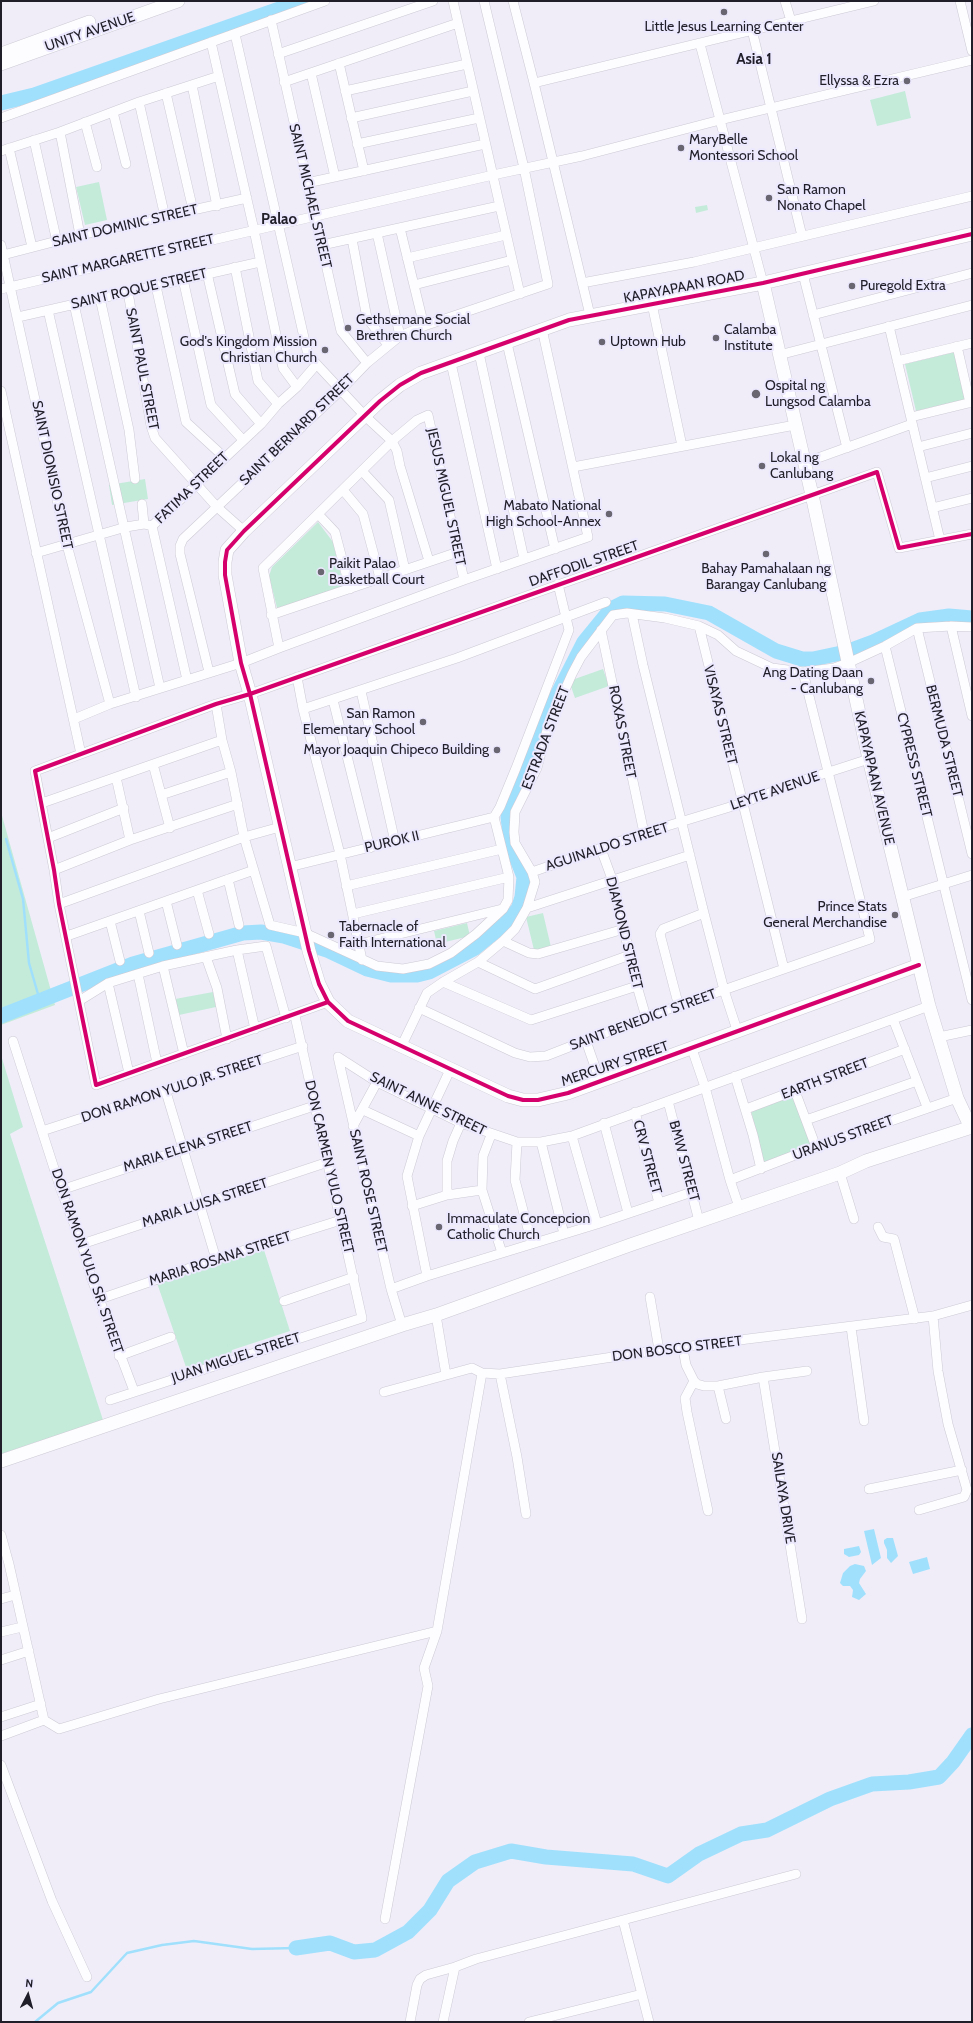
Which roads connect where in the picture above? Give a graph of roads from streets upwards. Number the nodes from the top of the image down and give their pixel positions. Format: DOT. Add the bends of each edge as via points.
graph roads {
  1 [pos="152,1"];
  2 [pos="178,1"];
  3 [pos="325,1"];
  4 [pos="433,1"];
  5 [pos="453,1"];
  6 [pos="484,1"];
  7 [pos="512,1"];
  8 [pos="785,1"];
  9 [pos="874,1"];
  10 [pos="960,1"];
  11 [pos="271,20"];
  12 [pos="791,21"];
  13 [pos="458,23"];
  14 [pos="752,30"];
  15 [pos="235,34"];
  16 [pos="211,42"];
  17 [pos="700,44"];
  18 [pos="972,52"];
  19 [pos="1,54"];
  20 [pos="278,54"];
  21 [pos="972,60"];
  22 [pos="339,63"];
  23 [pos="1,64"];
  24 [pos="467,64"];
  25 [pos="311,73"];
  26 [pos="219,76"];
  27 [pos="284,82"];
  28 [pos="534,83"];
  29 [pos="192,85"];
  30 [pos="345,91"];
  31 [pos="473,91"];
  32 [pos="166,93"];
  33 [pos="139,102"];
  34 [pos="771,108"];
  35 [pos="113,112"];
  36 [pos="1,118"];
  37 [pos="351,118"];
  38 [pos="480,118"];
  39 [pos="720,120"];
  40 [pos="85,122"];
  41 [pos="60,132"];
  42 [pos="34,140"];
  43 [pos="357,144"];
  44 [pos="485,144"];
  45 [pos="5,150"];
  46 [pos="552,162"];
  47 [pos="126,164"];
  48 [pos="97,168"];
  49 [pos="524,168"];
  50 [pos="364,171"];
  51 [pos="492,175"];
  52 [pos="335,177"];
  53 [pos="307,183"];
  54 [pos="972,196"];
  55 [pos="247,198"];
  56 [pos="218,206"];
  57 [pos="499,206"];
  58 [pos="193,210"];
  59 [pos="315,216"];
  60 [pos="165,217"];
  61 [pos="278,224"];
  62 [pos="400,228"];
  63 [pos="254,230"];
  64 [pos="377,233"];
  65 [pos="80,234"];
  66 [pos="972,234"];
  67 [pos="506,235"];
  68 [pos="802,236"];
  69 [pos="352,239"];
  70 [pos="57,242"];
  71 [pos="1,245"];
  72 [pos="322,245"];
  73 [pos="32,247"];
  74 [pos="754,247"];
  75 [pos="3,255"];
  76 [pos="407,258"];
  77 [pos="512,260"];
  78 [pos="260,262"];
  79 [pos="235,267"];
  80 [pos="207,273"];
  81 [pos="972,273"];
  82 [pos="803,274"];
  83 [pos="183,279"];
  84 [pos="582,283"];
  85 [pos="763,283"];
  86 [pos="414,285"];
  87 [pos="11,286"];
  88 [pos="156,286"];
  89 [pos="1,289"];
  90 [pos="128,292"];
  91 [pos="520,294"];
  92 [pos="100,298"];
  93 [pos="74,304"];
  94 [pos="652,304"];
  95 [pos="972,305"];
  96 [pos="48,310"];
  97 [pos="813,315"];
  98 [pos="590,316"];
  99 [pos="18,317"];
  100 [pos="424,326"];
  101 [pos="889,326"];
  102 [pos="542,329"];
  103 [pos="400,336"];
  104 [pos="507,343"];
  105 [pos="820,343"];
  106 [pos="972,343"];
  107 [pos="388,345"];
  108 [pos="957,346"];
  109 [pos="479,353"];
  110 [pos="779,355"];
  111 [pos="897,361"];
  112 [pos="451,362"];
  113 [pos="367,363"];
  114 [pos="316,365"];
  115 [pos="297,387"];
  116 [pos="341,390"];
  117 [pos="1,391"];
  118 [pos="971,402"];
  119 [pos="278,404"];
  120 [pos="365,416"];
  121 [pos="912,421"];
  122 [pos="261,424"];
  123 [pos="795,425"];
  124 [pos="972,433"];
  125 [pos="243,440"];
  126 [pos="392,441"];
  127 [pos="682,446"];
  128 [pos="918,447"];
  129 [pos="847,448"];
  130 [pos="224,457"];
  131 [pos="804,462"];
  132 [pos="972,466"];
  133 [pos="573,467"];
  134 [pos="362,471"];
  135 [pos="925,478"];
  136 [pos="135,479"];
  137 [pos="196,484"];
  138 [pos="343,490"];
  139 [pos="812,495"];
  140 [pos="972,498"];
  141 [pos="142,504"];
  142 [pos="216,507"];
  143 [pos="932,508"];
  144 [pos="318,514"];
  145 [pos="148,525"];
  146 [pos="126,527"];
  147 [pos="244,531"];
  148 [pos="100,534"];
  149 [pos="972,534"];
  150 [pos="940,540"];
  151 [pos="67,545"];
  152 [pos="555,549"];
  153 [pos="458,552"];
  154 [pos="36,553"];
  155 [pos="524,560"];
  156 [pos="429,561"];
  157 [pos="497,569"];
  158 [pos="405,570"];
  159 [pos="380,578"];
  160 [pos="464,580"];
  161 [pos="558,584"];
  162 [pos="350,589"];
  163 [pos="606,602"];
  164 [pos="632,614"];
  165 [pos="271,615"];
  166 [pos="566,616"];
  167 [pos="698,626"];
  168 [pos="951,626"];
  169 [pos="917,628"];
  170 [pos="972,628"];
  171 [pos="601,630"];
  172 [pos="885,646"];
  173 [pos="279,648"];
  174 [pos="846,655"];
  175 [pos="241,663"];
  176 [pos="209,672"];
  177 [pos="803,672"];
  178 [pos="297,677"];
  179 [pos="187,680"];
  180 [pos="160,688"];
  181 [pos="361,691"];
  182 [pos="250,694"];
  183 [pos="136,697"];
  184 [pos="333,700"];
  185 [pos="110,704"];
  186 [pos="216,704"];
  187 [pos="303,709"];
  188 [pos="972,716"];
  189 [pos="74,719"];
  190 [pos="222,740"];
  191 [pos="80,754"];
  192 [pos="869,758"];
  193 [pos="153,764"];
  194 [pos="231,772"];
  195 [pos="830,772"];
  196 [pos="116,777"];
  197 [pos="161,795"];
  198 [pos="42,803"];
  199 [pos="743,803"];
  200 [pos="238,804"];
  201 [pos="124,808"];
  202 [pos="494,817"];
  203 [pos="682,822"];
  204 [pos="280,827"];
  205 [pos="170,828"];
  206 [pos="644,833"];
  207 [pos="244,837"];
  208 [pos="48,838"];
  209 [pos="130,840"];
  210 [pos="395,842"];
  211 [pos="370,848"];
  212 [pos="601,848"];
  213 [pos="502,849"];
  214 [pos="340,854"];
  215 [pos="972,854"];
  216 [pos="690,855"];
  217 [pos="289,867"];
  218 [pos="54,870"];
  219 [pos="254,870"];
  220 [pos="532,872"];
  221 [pos="972,875"];
  222 [pos="509,877"];
  223 [pos="228,879"];
  224 [pos="612,879"];
  225 [pos="944,885"];
  226 [pos="346,886"];
  227 [pos="197,890"];
  228 [pos="902,897"];
  229 [pos="166,901"];
  230 [pos="59,904"];
  231 [pos="527,908"];
  232 [pos="503,909"];
  233 [pos="139,911"];
  234 [pos="704,913"];
  235 [pos="353,914"];
  236 [pos="110,921"];
  237 [pos="239,925"];
  238 [pos="624,928"];
  239 [pos="209,934"];
  240 [pos="67,936"];
  241 [pos="503,941"];
  242 [pos="307,942"];
  243 [pos="359,944"];
  244 [pos="177,945"];
  245 [pos="237,950"];
  246 [pos="149,953"];
  247 [pos="630,955"];
  248 [pos="206,957"];
  249 [pos="362,960"];
  250 [pos="120,961"];
  251 [pos="478,962"];
  252 [pos="919,965"];
  253 [pos="163,966"];
  254 [pos="784,969"];
  255 [pos="138,974"];
  256 [pos="442,982"];
  257 [pos="108,983"];
  258 [pos="637,986"];
  259 [pos="724,990"];
  260 [pos="79,998"];
  261 [pos="972,1000"];
  262 [pos="328,1002"];
  263 [pos="929,1006"];
  264 [pos="679,1007"];
  265 [pos="419,1008"];
  266 [pos="290,1017"];
  267 [pos="646,1017"];
  268 [pos="893,1018"];
  269 [pos="255,1029"];
  270 [pos="737,1030"];
  271 [pos="972,1030"];
  272 [pos="939,1037"];
  273 [pos="227,1040"];
  274 [pos="13,1041"];
  275 [pos="586,1041"];
  276 [pos="402,1045"];
  277 [pos="303,1046"];
  278 [pos="692,1049"];
  279 [pos="905,1049"];
  280 [pos="184,1054"];
  281 [pos="338,1057"];
  282 [pos="157,1063"];
  283 [pos="450,1070"];
  284 [pos="130,1073"];
  285 [pos="736,1076"];
  286 [pos="600,1081"];
  287 [pos="917,1081"];
  288 [pos="377,1082"];
  289 [pos="705,1086"];
  290 [pos="795,1091"];
  291 [pos="166,1092"];
  292 [pos="957,1098"];
  293 [pos="668,1100"];
  294 [pos="314,1106"];
  295 [pos="431,1107"];
  296 [pos="927,1108"];
  297 [pos="746,1109"];
  298 [pos="363,1110"];
  299 [pos="635,1112"];
  300 [pos="806,1120"];
  301 [pos="461,1123"];
  302 [pos="604,1124"];
  303 [pos="353,1126"];
  304 [pos="971,1127"];
  305 [pos="42,1131"];
  306 [pos="491,1134"];
  307 [pos="418,1136"];
  308 [pos="572,1136"];
  309 [pos="518,1142"];
  310 [pos="541,1142"];
  311 [pos="816,1147"];
  312 [pos="182,1148"];
  313 [pos="328,1162"];
  314 [pos="761,1169"];
  315 [pos="840,1173"];
  316 [pos="730,1180"];
  317 [pos="61,1190"];
  318 [pos="482,1190"];
  319 [pos="692,1192"];
  320 [pos="447,1195"];
  321 [pos="659,1203"];
  322 [pos="199,1206"];
  323 [pos="412,1206"];
  324 [pos="739,1207"];
  325 [pos="628,1213"];
  326 [pos="854,1219"];
  327 [pos="341,1220"];
  328 [pos="699,1221"];
  329 [pos="597,1224"];
  330 [pos="878,1227"];
  331 [pos="564,1234"];
  332 [pos="82,1244"];
  333 [pos="532,1244"];
  334 [pos="502,1253"];
  335 [pos="216,1259"];
  336 [pos="427,1276"];
  337 [pos="354,1277"];
  338 [pos="391,1289"];
  339 [pos="650,1297"];
  340 [pos="100,1299"];
  341 [pos="284,1301"];
  342 [pos="972,1305"];
  343 [pos="436,1315"];
  344 [pos="933,1316"];
  345 [pos="362,1318"];
  346 [pos="915,1318"];
  347 [pos="402,1325"];
  348 [pos="851,1327"];
  349 [pos="171,1337"];
  350 [pos="683,1349"];
  351 [pos="659,1350"];
  352 [pos="119,1356"];
  353 [pos="807,1371"];
  354 [pos="482,1373"];
  355 [pos="500,1374"];
  356 [pos="446,1375"];
  357 [pos="763,1377"];
  358 [pos="694,1381"];
  359 [pos="718,1386"];
  360 [pos="134,1391"];
  361 [pos="384,1392"];
  362 [pos="110,1400"];
  363 [pos="726,1419"];
  364 [pos="864,1421"];
  365 [pos="1,1461"];
  366 [pos="962,1470"];
  367 [pos="869,1489"];
  368 [pos="919,1510"];
  369 [pos="708,1511"];
  370 [pos="526,1514"];
  371 [pos="1,1536"];
  372 [pos="5,1565"];
  373 [pos="15,1595"];
  374 [pos="1,1599"];
  375 [pos="802,1619"];
  376 [pos="22,1626"];
  377 [pos="437,1630"];
  378 [pos="1,1632"];
  379 [pos="29,1651"];
  380 [pos="1,1660"];
  381 [pos="41,1704"];
  382 [pos="1,1717"];
  383 [pos="44,1720"];
  384 [pos="1,1736"];
  385 [pos="1,1765"];
  386 [pos="796,1874"];
  387 [pos="385,1919"];
  388 [pos="623,1920"];
  389 [pos="455,1967"];
  390 [pos="87,1977"];
  391 [pos="642,1994"];
  392 [pos="410,2022"];
  393 [pos="443,2022"];
  394 [pos="529,2022"];
  395 [pos="649,2022"];
  1 -- 19 [label="street, UNITY AVENUE"];
  2 -- 23 [label="street, UNITY AVENUE"];
  3 -- 11 [label="street"];
  4 -- 20 [label="street"];
  5 -- 13 [label="street"];
  6 -- 49 [label="street"];
  7 -- 28 [label="street"];
  8 -- 12 [label="street"];
  9 -- 12 [label="street"];
  10 -- 18 [label="street"];
  11 -- 15 [label="street"];
  11 -- 20 [label="street, SAINT MICHAEL STREET"];
  12 -- 14 [label="street"];
  13 -- 22 [label="street"];
  13 -- 24 [label="street"];
  14 -- 17 [label="street"];
  14 -- 34 [label="street"];
  15 -- 16 [label="street"];
  15 -- 61 [label="street"];
  16 -- 26 [label="street"];
  16 -- 36 [label="street"];
  17 -- 28 [label="street"];
  17 -- 39 [label="street"];
  20 -- 27 [label="street, SAINT MICHAEL STREET"];
  21 -- 34 [label="street, SAINT MARGARETTE STREET"];
  22 -- 25 [label="street"];
  22 -- 30 [label="street"];
  24 -- 30 [label="street"];
  24 -- 31 [label="street"];
  25 -- 27 [label="street"];
  25 -- 52 [label="street"];
  26 -- 29 [label="street"];
  26 -- 55 [label="street"];
  27 -- 53 [label="street, SAINT MICHAEL STREET"];
  28 -- 46 [label="street"];
  29 -- 32 [label="street"];
  29 -- 56 [label="street"];
  30 -- 37 [label="street"];
  31 -- 37 [label="street"];
  31 -- 38 [label="street"];
  32 -- 33 [label="street"];
  32 -- 58 [label="street"];
  33 -- 35 [label="street"];
  33 -- 60 [label="street"];
  34 -- 39 [label="street, SAINT MARGARETTE STREET"];
  34 -- 68 [label="street"];
  35 -- 40 [label="street"];
  35 -- 47 [label="street"];
  37 -- 43 [label="street"];
  38 -- 43 [label="street"];
  38 -- 44 [label="street"];
  39 -- 46 [label="street, SAINT MARGARETTE STREET"];
  39 -- 74 [label="street"];
  40 -- 41 [label="street"];
  40 -- 48 [label="street"];
  41 -- 42 [label="street"];
  41 -- 65 [label="street"];
  42 -- 45 [label="street"];
  42 -- 70 [label="street"];
  43 -- 50 [label="street"];
  44 -- 50 [label="street"];
  44 -- 51 [label="street"];
  45 -- 73 [label="street"];
  46 -- 49 [label="street, SAINT MARGARETTE STREET"];
  46 -- 84 [label="street"];
  49 -- 51 [label="street, SAINT MARGARETTE STREET"];
  49 -- 91 [label="street, SAINT BERNARD STREET" via="548,284"];
  50 -- 52 [label="street"];
  51 -- 57 [label="street"];
  51 -- 59 [label="street, SAINT MARGARETTE STREET"];
  52 -- 53 [label="street"];
  53 -- 59 [label="street, SAINT MICHAEL STREET"];
  54 -- 68 [label="street"];
  55 -- 56 [label="street, SAINT DOMINIC STREET"];
  55 -- 63 [label="street"];
  56 -- 58 [label="street, SAINT DOMINIC STREET"];
  57 -- 62 [label="street"];
  57 -- 67 [label="street"];
  58 -- 60 [label="street, SAINT DOMINIC STREET"];
  59 -- 61 [label="street, SAINT MARGARETTE STREET"];
  59 -- 72 [label="street, SAINT MICHAEL STREET"];
  60 -- 65 [label="street, SAINT DOMINIC STREET"];
  61 -- 63 [label="street, SAINT MARGARETTE STREET"];
  61 -- 114 [label="street" via="308,355"];
  62 -- 64 [label="street"];
  62 -- 76 [label="street"];
  63 -- 78 [label="street"];
  63 -- 87 [label="street, SAINT MARGARETTE STREET"];
  64 -- 69 [label="street"];
  64 -- 103 [label="street"];
  65 -- 70 [label="street, SAINT DOMINIC STREET"];
  66 -- 82 [label="street, KAPAYAPAAN ROAD"];
  67 -- 76 [label="street"];
  67 -- 77 [label="street"];
  68 -- 74 [label="street"];
  69 -- 72 [label="street"];
  69 -- 107 [label="street" via="367,318"];
  70 -- 73 [label="street, SAINT DOMINIC STREET"];
  71 -- 75 [label="street, SAINT DIONISIO STREET"];
  72 -- 113 [label="street, SAINT MICHAEL STREET" via="341,331"];
  73 -- 75 [label="street, SAINT DOMINIC STREET"];
  74 -- 84 [label="street" via="694,262"];
  74 -- 85 [label="street"];
  75 -- 87 [label="street, SAINT DIONISIO STREET"];
  76 -- 86 [label="street"];
  77 -- 86 [label="street"];
  77 -- 91 [label="street"];
  78 -- 79 [label="street, SAINT ROQUE STREET"];
  78 -- 115 [label="street" via="283,368"];
  79 -- 80 [label="street, SAINT ROQUE STREET"];
  79 -- 119 [label="street" via="258,381"];
  80 -- 83 [label="street, SAINT ROQUE STREET"];
  80 -- 122 [label="street" via="235,394"];
  81 -- 97 [label="street"];
  82 -- 85 [label="street, KAPAYAPAAN ROAD"];
  82 -- 97 [label="street"];
  83 -- 88 [label="street, SAINT ROQUE STREET"];
  83 -- 125 [label="street" via="211,405"];
  84 -- 98 [label="street"];
  85 -- 94 [label="street, KAPAYAPAAN ROAD"];
  85 -- 110 [label="street, KAPAYAPAAN AVENUE"];
  86 -- 100 [label="street"];
  87 -- 89 [label="street, SAINT MARGARETTE STREET"];
  87 -- 99 [label="street, SAINT DIONISIO STREET"];
  88 -- 90 [label="street, SAINT ROQUE STREET"];
  88 -- 130 [label="street" via="186,422"];
  90 -- 92 [label="street, SAINT ROQUE STREET"];
  90 -- 137 [label="street, SAINT PAUL STREET" via="155,438"];
  91 -- 100 [label="street, SAINT BERNARD STREET"];
  92 -- 93 [label="street, SAINT ROQUE STREET"];
  92 -- 136 [label="street" via="129,430"];
  93 -- 96 [label="street, SAINT ROQUE STREET"];
  93 -- 146 [label="street"];
  94 -- 98 [label="street, KAPAYAPAAN ROAD"];
  94 -- 127 [label="street"];
  95 -- 101 [label="street"];
  96 -- 99 [label="street, SAINT ROQUE STREET"];
  96 -- 148 [label="street"];
  97 -- 105 [label="street"];
  98 -- 102 [label="street, KAPAYAPAAN ROAD"];
  99 -- 151 [label="street, SAINT DIONISIO STREET"];
  100 -- 103 [label="street, SAINT BERNARD STREET"];
  101 -- 105 [label="street"];
  101 -- 111 [label="street"];
  102 -- 104 [label="street, KAPAYAPAAN ROAD"];
  102 -- 133 [label="street"];
  103 -- 107 [label="street, SAINT BERNARD STREET"];
  104 -- 109 [label="street, KAPAYAPAAN ROAD"];
  104 -- 152 [label="street"];
  105 -- 110 [label="street"];
  105 -- 129 [label="street"];
  106 -- 108 [label="street"];
  107 -- 113 [label="street, SAINT BERNARD STREET"];
  108 -- 111 [label="street"];
  108 -- 118 [label="street"];
  109 -- 112 [label="street, KAPAYAPAAN ROAD"];
  109 -- 155 [label="street"];
  110 -- 123 [label="street, KAPAYAPAAN AVENUE"];
  111 -- 121 [label="street"];
  112 -- 120 [label="street, KAPAYAPAAN ROAD" via="407,380"];
  112 -- 157 [label="street"];
  113 -- 116 [label="street, SAINT BERNARD STREET"];
  114 -- 115 [label="street, FATIMA STREET"];
  114 -- 116 [label="street"];
  115 -- 119 [label="street, FATIMA STREET"];
  116 -- 120 [label="street"];
  116 -- 142 [label="street, SAINT BERNARD STREET"];
  117 -- 154 [label="street"];
  118 -- 121 [label="street"];
  119 -- 122 [label="street, FATIMA STREET"];
  120 -- 126 [label="street"];
  120 -- 147 [label="street, KAPAYAPAAN ROAD"];
  121 -- 128 [label="street"];
  121 -- 129 [label="street"];
  122 -- 125 [label="street, FATIMA STREET"];
  123 -- 127 [label="street"];
  123 -- 131 [label="street, KAPAYAPAAN AVENUE"];
  124 -- 128 [label="street"];
  125 -- 130 [label="street, FATIMA STREET"];
  126 -- 134 [label="street"];
  126 -- 153 [label="street, JESUS MIGUEL STREET" via="428,415"];
  126 -- 156 [label="street"];
  127 -- 133 [label="street"];
  128 -- 135 [label="street"];
  129 -- 131 [label="street"];
  130 -- 137 [label="street, FATIMA STREET"];
  131 -- 139 [label="street, KAPAYAPAAN AVENUE"];
  132 -- 135 [label="street"];
  133 -- 152 [label="street" via="588,537"];
  134 -- 138 [label="street"];
  134 -- 158 [label="street" via="389,500"];
  135 -- 143 [label="street"];
  137 -- 142 [label="street, SAINT PAUL STREET"];
  137 -- 145 [label="street, FATIMA STREET"];
  138 -- 144 [label="street"];
  138 -- 159 [label="street" via="363,514"];
  139 -- 150 [label="street, DAFFODIL STREET" via="877,472 899,548"];
  139 -- 161 [label="street, DAFFODIL STREET"];
  139 -- 174 [label="street, KAPAYAPAAN AVENUE"];
  140 -- 143 [label="street"];
  141 -- 145 [label="street"];
  142 -- 147 [label="street, SAINT PAUL STREET"];
  142 -- 176 [label="street, SAINT BERNARD STREET" via="182,539 179,550"];
  143 -- 150 [label="street"];
  144 -- 162 [label="street" via="335,532"];
  144 -- 165 [label="street" via="263,568"];
  145 -- 146 [label="street, FATIMA STREET"];
  145 -- 179 [label="street"];
  146 -- 148 [label="street, FATIMA STREET"];
  146 -- 180 [label="street"];
  147 -- 175 [label="street, KAPAYAPAAN ROAD" via="227,550 225,562"];
  148 -- 151 [label="street, FATIMA STREET"];
  148 -- 183 [label="street"];
  149 -- 150 [label="street"];
  151 -- 154 [label="street, FATIMA STREET"];
  151 -- 185 [label="street, SAINT DIONISIO STREET"];
  152 -- 155 [label="street"];
  153 -- 156 [label="street"];
  153 -- 160 [label="street, JESUS MIGUEL STREET"];
  154 -- 189 [label="street"];
  155 -- 157 [label="street"];
  156 -- 158 [label="street"];
  157 -- 160 [label="street"];
  158 -- 159 [label="street"];
  159 -- 162 [label="street"];
  160 -- 173 [label="street"];
  161 -- 166 [label="street"];
  161 -- 178 [label="street, DAFFODIL STREET"];
  162 -- 165 [label="street"];
  163 -- 166 [label="street"];
  164 -- 167 [label="street, ESTRADA STREET"];
  164 -- 171 [label="street, ESTRADA STREET" via="613,615"];
  164 -- 203 [label="street"];
  165 -- 173 [label="street"];
  166 -- 181 [label="street"];
  166 -- 202 [label="street" via="569,630 514,774"];
  167 -- 177 [label="street, ESTRADA STREET" via="718,635 736,651 772,668"];
  167 -- 199 [label="street, VISAYAS STREET"];
  168 -- 169 [label="street"];
  168 -- 170 [label="street"];
  168 -- 188 [label="street"];
  169 -- 172 [label="street, ESTRADA STREET"];
  169 -- 215 [label="street, BERMUDA STREET"];
  171 -- 206 [label="street, ROXAS STREET"];
  171 -- 220 [label="street, ESTRADA STREET" via="581,657 557,704 537,768 515,812 515,843"];
  172 -- 174 [label="street, ESTRADA STREET"];
  172 -- 225 [label="street, CYPRESS STREET"];
  173 -- 175 [label="street"];
  174 -- 177 [label="street, ESTRADA STREET" via="834,668"];
  174 -- 192 [label="street, KAPAYAPAAN AVENUE"];
  175 -- 176 [label="street"];
  175 -- 182 [label="street, KAPAYAPAAN ROAD"];
  176 -- 179 [label="street"];
  177 -- 195 [label="street"];
  178 -- 182 [label="street, DAFFODIL STREET"];
  178 -- 187 [label="street"];
  179 -- 180 [label="street"];
  180 -- 183 [label="street"];
  181 -- 184 [label="street"];
  181 -- 210 [label="street"];
  182 -- 186 [label="street, DAFFODIL STREET"];
  182 -- 204 [label="street, KAPAYAPAAN ROAD"];
  183 -- 185 [label="street"];
  184 -- 187 [label="street"];
  184 -- 211 [label="street"];
  185 -- 189 [label="street"];
  186 -- 190 [label="street"];
  186 -- 191 [label="street, DAFFODIL STREET"];
  187 -- 214 [label="street"];
  189 -- 191 [label="street"];
  190 -- 193 [label="street"];
  190 -- 194 [label="street"];
  191 -- 198 [label="street, DAFFODIL STREET" via="34,771"];
  192 -- 195 [label="street, LEYTE AVENUE"];
  192 -- 228 [label="street, KAPAYAPAAN AVENUE"];
  193 -- 196 [label="street"];
  193 -- 197 [label="street"];
  194 -- 197 [label="street"];
  194 -- 200 [label="street"];
  195 -- 199 [label="street, LEYTE AVENUE"];
  195 -- 254 [label="street, SAINT BENEDICT STREET" via="870,939"];
  196 -- 198 [label="street"];
  196 -- 201 [label="street"];
  197 -- 205 [label="street"];
  198 -- 208 [label="street"];
  199 -- 203 [label="street, LEYTE AVENUE"];
  199 -- 254 [label="street, VISAYAS STREET"];
  200 -- 205 [label="street"];
  200 -- 207 [label="street"];
  201 -- 208 [label="street"];
  201 -- 209 [label="street"];
  202 -- 210 [label="street, PUROK II"];
  202 -- 213 [label="street"];
  203 -- 206 [label="street, AGUINALDO STREET"];
  203 -- 216 [label="street"];
  204 -- 207 [label="street"];
  204 -- 217 [label="street, KAPAYAPAAN ROAD"];
  205 -- 209 [label="street"];
  206 -- 212 [label="street, AGUINALDO STREET"];
  207 -- 219 [label="street"];
  207 -- 230 [label="street"];
  208 -- 218 [label="street"];
  209 -- 218 [label="street"];
  210 -- 211 [label="street, PUROK II"];
  211 -- 214 [label="street, PUROK II"];
  212 -- 220 [label="street, AGUINALDO STREET"];
  212 -- 224 [label="street, DIAMOND STREET"];
  213 -- 222 [label="street"];
  213 -- 226 [label="street"];
  214 -- 217 [label="street, PUROK II"];
  214 -- 226 [label="street"];
  216 -- 224 [label="street"];
  216 -- 234 [label="street"];
  217 -- 242 [label="street, KAPAYAPAAN ROAD"];
  218 -- 230 [label="street"];
  219 -- 223 [label="street"];
  219 -- 242 [label="street" via="270,925"];
  220 -- 231 [label="street" via="535,882"];
  221 -- 225 [label="street"];
  222 -- 232 [label="street" via="508,900"];
  222 -- 235 [label="street"];
  223 -- 227 [label="street"];
  223 -- 237 [label="street"];
  224 -- 231 [label="street"];
  224 -- 238 [label="street, DIAMOND STREET"];
  225 -- 228 [label="street"];
  225 -- 261 [label="street, CYPRESS STREET"];
  226 -- 235 [label="street"];
  227 -- 229 [label="street"];
  227 -- 239 [label="street"];
  228 -- 252 [label="street, KAPAYAPAAN AVENUE"];
  229 -- 233 [label="street"];
  229 -- 244 [label="street"];
  230 -- 240 [label="street"];
  231 -- 241 [label="street" via="515,929"];
  232 -- 243 [label="street"];
  232 -- 249 [label="street" via="451,953 429,964 411,969 393,969"];
  233 -- 236 [label="street"];
  233 -- 246 [label="street"];
  234 -- 259 [label="street"];
  234 -- 264 [label="street" via="663,929 660,934"];
  235 -- 243 [label="street"];
  236 -- 240 [label="street"];
  236 -- 250 [label="street"];
  238 -- 241 [label="street" via="538,954 529,953"];
  238 -- 247 [label="street, DIAMOND STREET"];
  240 -- 260 [label="street"];
  241 -- 251 [label="street"];
  242 -- 249 [label="street"];
  242 -- 262 [label="street, KAPAYAPAAN ROAD"];
  243 -- 249 [label="street"];
  245 -- 248 [label="street"];
  245 -- 266 [label="street, DON CARMEN YULO STREET" via="266,946"];
  245 -- 269 [label="street"];
  247 -- 251 [label="street" via="535,989"];
  247 -- 258 [label="street, DIAMOND STREET"];
  248 -- 253 [label="street"];
  248 -- 273 [label="street" via="217,988"];
  251 -- 256 [label="street"];
  252 -- 263 [label="street, KAPAYAPAAN AVENUE"];
  252 -- 270 [label="street, MERCURY STREET"];
  253 -- 255 [label="street"];
  253 -- 280 [label="street"];
  254 -- 259 [label="street, SAINT BENEDICT STREET"];
  255 -- 257 [label="street"];
  255 -- 282 [label="street"];
  256 -- 258 [label="street" via="531,1020"];
  256 -- 265 [label="street" via="427,993"];
  257 -- 260 [label="street"];
  257 -- 284 [label="street"];
  258 -- 267 [label="street, DIAMOND STREET"];
  259 -- 264 [label="street, SAINT BENEDICT STREET"];
  259 -- 270 [label="street"];
  260 -- 284 [label="street" via="96,1085"];
  262 -- 266 [label="street"];
  262 -- 276 [label="street, MERCURY STREET" via="348,1021"];
  263 -- 268 [label="street, SAINT ANNE STREET"];
  263 -- 272 [label="street, KAPAYAPAAN AVENUE"];
  264 -- 267 [label="street, SAINT BENEDICT STREET"];
  265 -- 275 [label="street, SAINT BENEDICT STREET" via="515,1053 530,1057 546,1056"];
  265 -- 276 [label="street"];
  266 -- 269 [label="street"];
  266 -- 277 [label="street, DON CARMEN YULO STREET"];
  267 -- 275 [label="street, SAINT BENEDICT STREET"];
  268 -- 279 [label="street"];
  268 -- 285 [label="street, SAINT ANNE STREET"];
  269 -- 273 [label="street"];
  270 -- 278 [label="street, MERCURY STREET"];
  271 -- 272 [label="street"];
  272 -- 292 [label="street, KAPAYAPAAN AVENUE"];
  273 -- 280 [label="street"];
  274 -- 305 [label="street, DON RAMON YULO SR. STREET"];
  275 -- 286 [label="street"];
  276 -- 283 [label="street, MERCURY STREET"];
  277 -- 291 [label="street, DON RAMON YULO JR. STREET"];
  277 -- 294 [label="street, DON CARMEN YULO STREET"];
  278 -- 286 [label="street, MERCURY STREET"];
  278 -- 289 [label="street"];
  279 -- 287 [label="street"];
  279 -- 290 [label="street, EARTH STREET"];
  280 -- 282 [label="street"];
  281 -- 288 [label="street, SAINT ANNE STREET"];
  281 -- 303 [label="street, SAINT ROSE STREET"];
  282 -- 284 [label="street"];
  283 -- 286 [label="street, MERCURY STREET" via="508,1096 523,1100 538,1100 568,1093"];
  283 -- 295 [label="street"];
  285 -- 289 [label="street, SAINT ANNE STREET"];
  285 -- 297 [label="street"];
  287 -- 296 [label="street"];
  287 -- 300 [label="street"];
  288 -- 295 [label="street, SAINT ANNE STREET"];
  288 -- 298 [label="street"];
  289 -- 293 [label="street, SAINT ANNE STREET"];
  289 -- 316 [label="street"];
  290 -- 297 [label="street, EARTH STREET"];
  290 -- 300 [label="street"];
  291 -- 305 [label="street, DON RAMON YULO JR. STREET"];
  291 -- 312 [label="street"];
  292 -- 296 [label="street, URANUS STREET"];
  292 -- 304 [label="street, KAPAYAPAAN AVENUE"];
  293 -- 299 [label="street, SAINT ANNE STREET"];
  293 -- 319 [label="street, BMW STREET"];
  294 -- 312 [label="street, MARIA ELENA STREET"];
  294 -- 313 [label="street, DON CARMEN YULO STREET"];
  295 -- 301 [label="street, SAINT ANNE STREET"];
  295 -- 307 [label="street"];
  296 -- 311 [label="street, URANUS STREET"];
  297 -- 314 [label="street"];
  298 -- 303 [label="street"];
  298 -- 307 [label="street"];
  299 -- 302 [label="street, SAINT ANNE STREET"];
  299 -- 321 [label="street, CRV STREET"];
  300 -- 311 [label="street"];
  301 -- 306 [label="street, SAINT ANNE STREET"];
  301 -- 320 [label="street" via="446,1161"];
  302 -- 308 [label="street, SAINT ANNE STREET"];
  302 -- 325 [label="street"];
  303 -- 338 [label="street, SAINT ROSE STREET"];
  304 -- 315 [label="street"];
  305 -- 317 [label="street, DON RAMON YULO SR. STREET"];
  306 -- 309 [label="street, SAINT ANNE STREET"];
  306 -- 318 [label="street" via="483,1156"];
  307 -- 323 [label="street" via="407,1176"];
  308 -- 310 [label="street, SAINT ANNE STREET"];
  308 -- 329 [label="street"];
  309 -- 310 [label="street, SAINT ANNE STREET"];
  309 -- 333 [label="street" via="515,1180"];
  310 -- 331 [label="street"];
  311 -- 314 [label="street, URANUS STREET"];
  312 -- 317 [label="street, MARIA ELENA STREET"];
  312 -- 322 [label="street"];
  313 -- 322 [label="street, MARIA LUISA STREET"];
  313 -- 327 [label="street, DON CARMEN YULO STREET"];
  314 -- 316 [label="street, URANUS STREET"];
  315 -- 324 [label="street"];
  315 -- 326 [label="street"];
  316 -- 324 [label="street"];
  317 -- 332 [label="street, DON RAMON YULO SR. STREET"];
  318 -- 320 [label="street"];
  318 -- 334 [label="street"];
  319 -- 321 [label="street"];
  319 -- 328 [label="street, BMW STREET"];
  320 -- 323 [label="street"];
  321 -- 325 [label="street"];
  322 -- 332 [label="street, MARIA LUISA STREET"];
  322 -- 335 [label="street"];
  323 -- 336 [label="street"];
  324 -- 328 [label="street"];
  325 -- 329 [label="street"];
  327 -- 335 [label="street, MARIA ROSANA STREET"];
  327 -- 337 [label="street, DON CARMEN YULO STREET"];
  328 -- 343 [label="street"];
  329 -- 331 [label="street"];
  330 -- 346 [label="street" via="883,1237 894,1239"];
  331 -- 333 [label="street"];
  332 -- 340 [label="street, DON RAMON YULO SR. STREET"];
  333 -- 334 [label="street"];
  334 -- 336 [label="street"];
  335 -- 340 [label="street, MARIA ROSANA STREET"];
  336 -- 338 [label="street"];
  337 -- 341 [label="street"];
  337 -- 345 [label="street, DON CARMEN YULO STREET"];
  338 -- 347 [label="street, SAINT ROSE STREET"];
  339 -- 351 [label="street"];
  340 -- 352 [label="street, DON RAMON YULO SR. STREET"];
  342 -- 344 [label="street, DON BOSCO STREET"];
  343 -- 347 [label="street"];
  343 -- 356 [label="street"];
  344 -- 346 [label="street, DON BOSCO STREET"];
  344 -- 366 [label="street" via="941,1394"];
  345 -- 360 [label="street, JUAN MIGUEL STREET"];
  346 -- 348 [label="street, DON BOSCO STREET"];
  347 -- 365 [label="street"];
  348 -- 350 [label="street, DON BOSCO STREET"];
  348 -- 364 [label="street"];
  349 -- 352 [label="street"];
  350 -- 351 [label="street, DON BOSCO STREET"];
  350 -- 358 [label="street" via="686,1365"];
  351 -- 355 [label="street, DON BOSCO STREET"];
  352 -- 360 [label="street, DON RAMON YULO SR. STREET"];
  353 -- 357 [label="street"];
  354 -- 355 [label="street, DON BOSCO STREET"];
  354 -- 356 [label="street, DON BOSCO STREET" via="472,1368"];
  354 -- 377 [label="street"];
  355 -- 370 [label="street"];
  356 -- 361 [label="street, DON BOSCO STREET"];
  357 -- 359 [label="street"];
  357 -- 375 [label="street, SAILAYA DRIVE"];
  358 -- 359 [label="street" via="704,1386"];
  358 -- 369 [label="street" via="685,1398"];
  359 -- 363 [label="street"];
  360 -- 362 [label="street, JUAN MIGUEL STREET"];
  366 -- 367 [label="street"];
  366 -- 368 [label="street" via="966,1496"];
  371 -- 372 [label="street"];
  372 -- 373 [label="street"];
  373 -- 374 [label="street"];
  373 -- 376 [label="street"];
  376 -- 378 [label="street"];
  376 -- 379 [label="street"];
  377 -- 383 [label="street" via="159,1699 59,1729"];
  377 -- 387 [label="street" via="424,1668 428,1686"];
  379 -- 380 [label="street"];
  379 -- 381 [label="street"];
  381 -- 382 [label="street"];
  381 -- 383 [label="street"];
  383 -- 384 [label="street"];
  385 -- 390 [label="street" via="52,1901"];
  386 -- 388 [label="street"];
  388 -- 389 [label="street" via="476,1959"];
  388 -- 391 [label="street"];
  389 -- 392 [label="street" via="420,1979"];
  389 -- 393 [label="street"];
  391 -- 394 [label="street"];
  391 -- 395 [label="street"];
}
